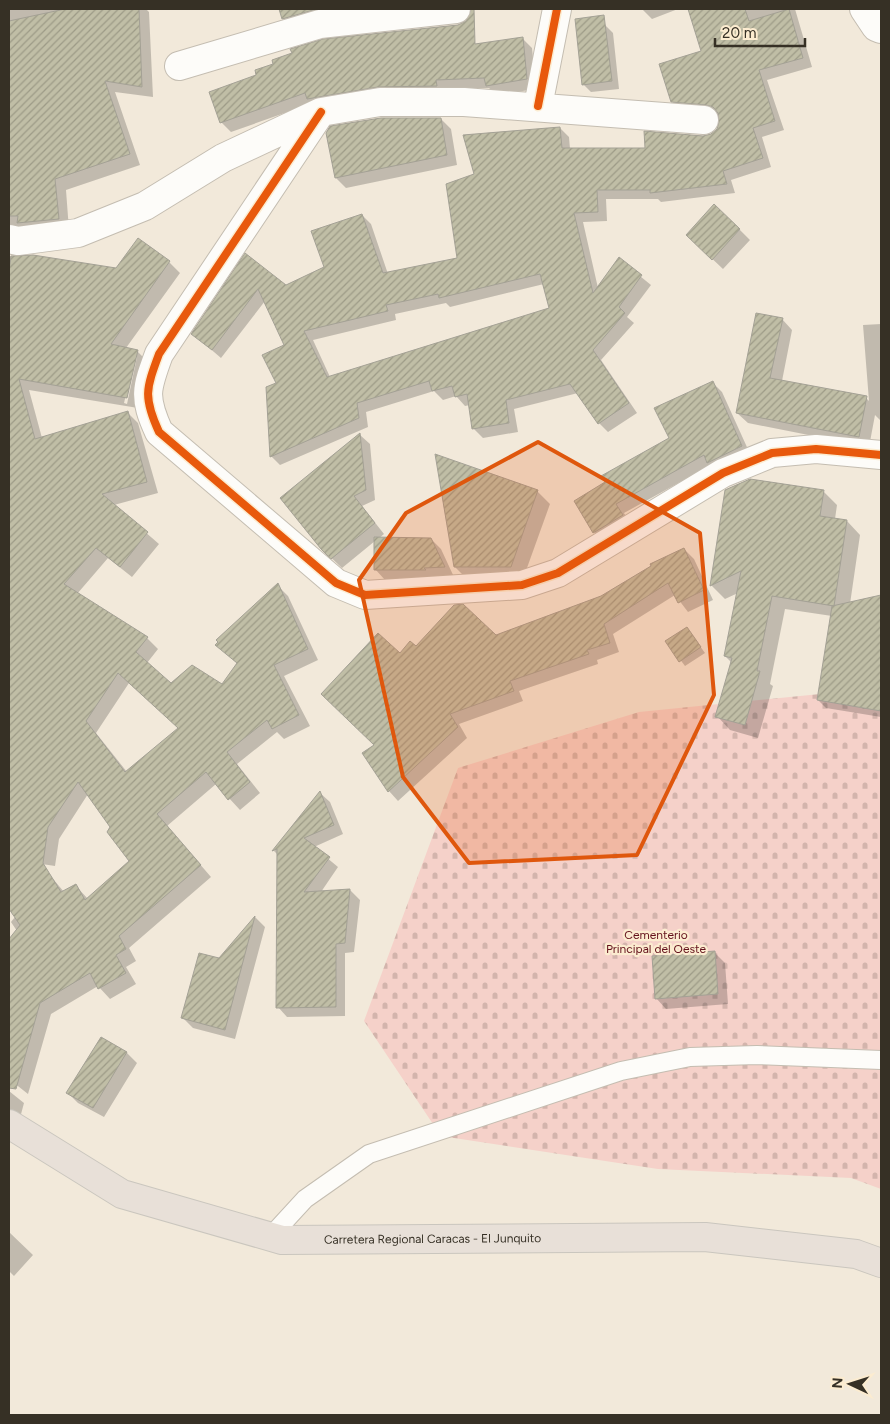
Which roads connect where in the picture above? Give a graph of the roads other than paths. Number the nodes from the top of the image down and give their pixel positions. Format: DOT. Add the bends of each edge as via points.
graph roads {
  1 [pos="456,9"];
  2 [pos="557,9"];
  3 [pos="864,9"];
  4 [pos="881,29"];
  5 [pos="179,66"];
  6 [pos="538,106"];
  7 [pos="321,112"];
  8 [pos="704,120"];
  9 [pos="9,238"];
  10 [pos="881,455"];
  11 [pos="881,1060"];
  12 [pos="9,1124"];
  13 [pos="271,1236"];
  14 [pos="881,1263"];
  1 -- 5 [label="street" via="320,24"];
  2 -- 6 [label="street"];
  3 -- 4 [label="street" via="876,27"];
  6 -- 7 [label="street" via="380,102"];
  6 -- 8 [label="street"];
  7 -- 9 [label="street" via="223,158 144,206 78,233 18,241"];
  7 -- 10 [label="street" via="159,354 148,384 148,407 159,432 336,583 365,595 522,585 558,573 723,473 772,452 816,449"];
  11 -- 13 [label="lane" via="757,1055 690,1057 621,1071 369,1154 305,1199"];
  12 -- 13 [label="main road, Carretera Regional Caracas - El Junquito" via="122,1194"];
  13 -- 14 [label="main road, Carretera Regional Caracas - El Junquito" via="282,1240 705,1237 856,1254"];
}
